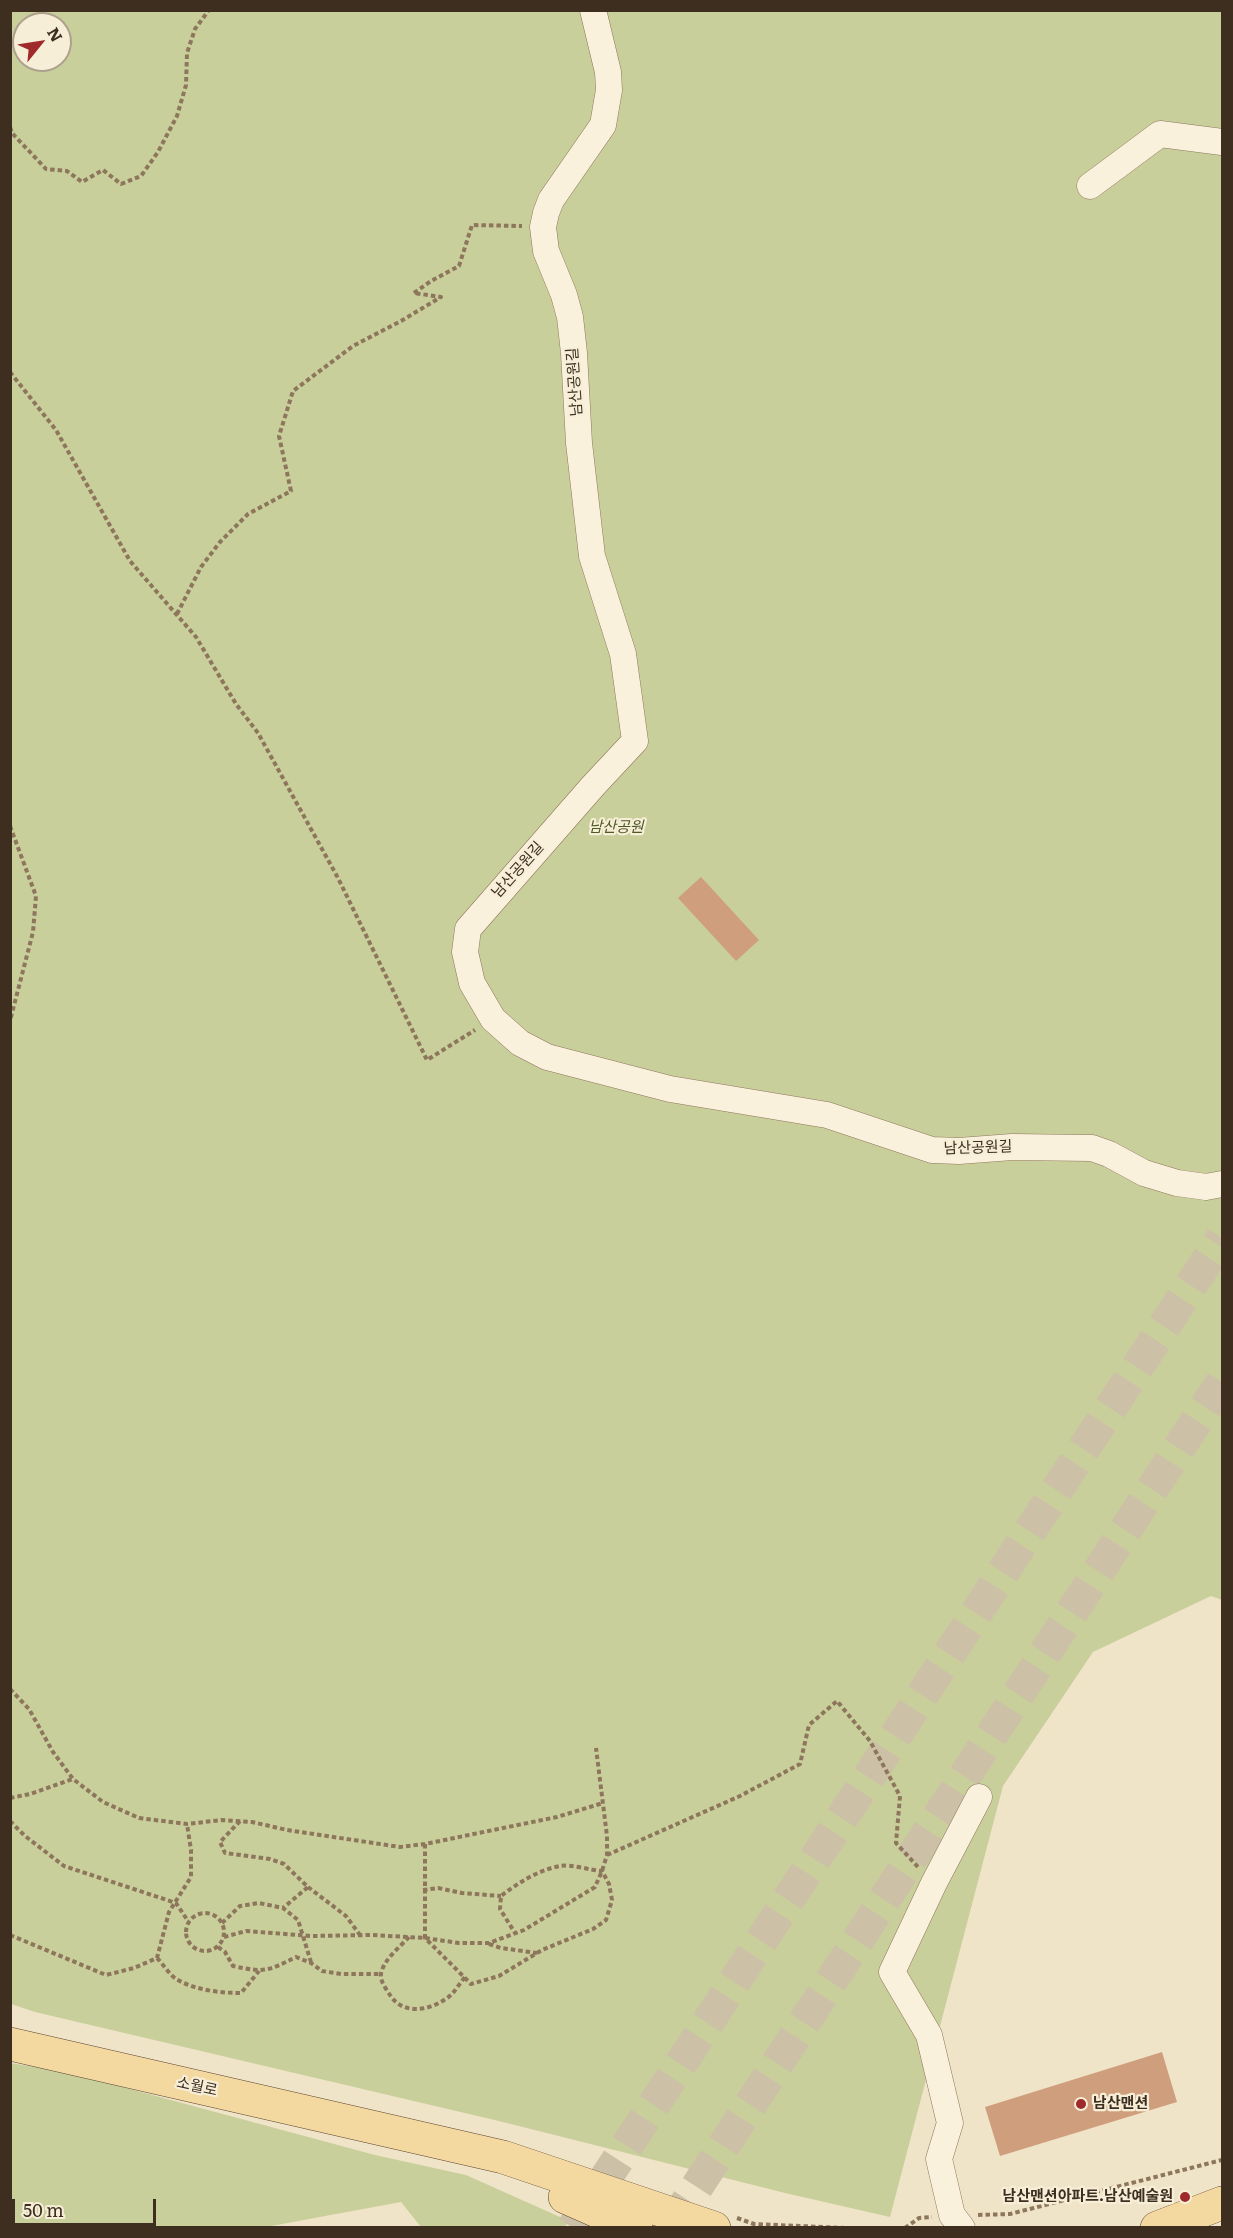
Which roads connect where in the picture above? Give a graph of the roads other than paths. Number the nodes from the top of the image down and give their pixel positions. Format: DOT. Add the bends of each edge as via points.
graph roads {
  1 [pos="593,10"];
  2 [pos="1222,142"];
  3 [pos="1089,186"];
  4 [pos="1222,1184"];
  5 [pos="979,1797"];
  6 [pos="10,2044"];
  7 [pos="384,2129"];
  8 [pos="1222,2203"];
  9 [pos="957,2221"];
  10 [pos="1155,2227"];
  11 [pos="636,2228"];
  12 [pos="714,2228"];
  1 -- 4 [label="street, 남산공원길" via="608,72 603,125 551,200 543,227 546,251 570,317 592,556 623,654 635,741 468,929 465,952 472,983 494,1019 520,1043 556,1060 670,1089 828,1115 932,1150 1092,1148 1144,1173 1177,1183 1206,1187"];
  2 -- 3 [label="street" via="1160,134"];
  5 -- 9 [label="street" via="892,1972 929,2035 950,2123 939,2159"];
  6 -- 7 [label="main road, 소월로"];
  7 -- 11 [label="main road, 소월로" via="518,2177"];
  7 -- 12 [label="main road, 소월로" via="503,2157"];
  8 -- 10 [label="main road"];
}
